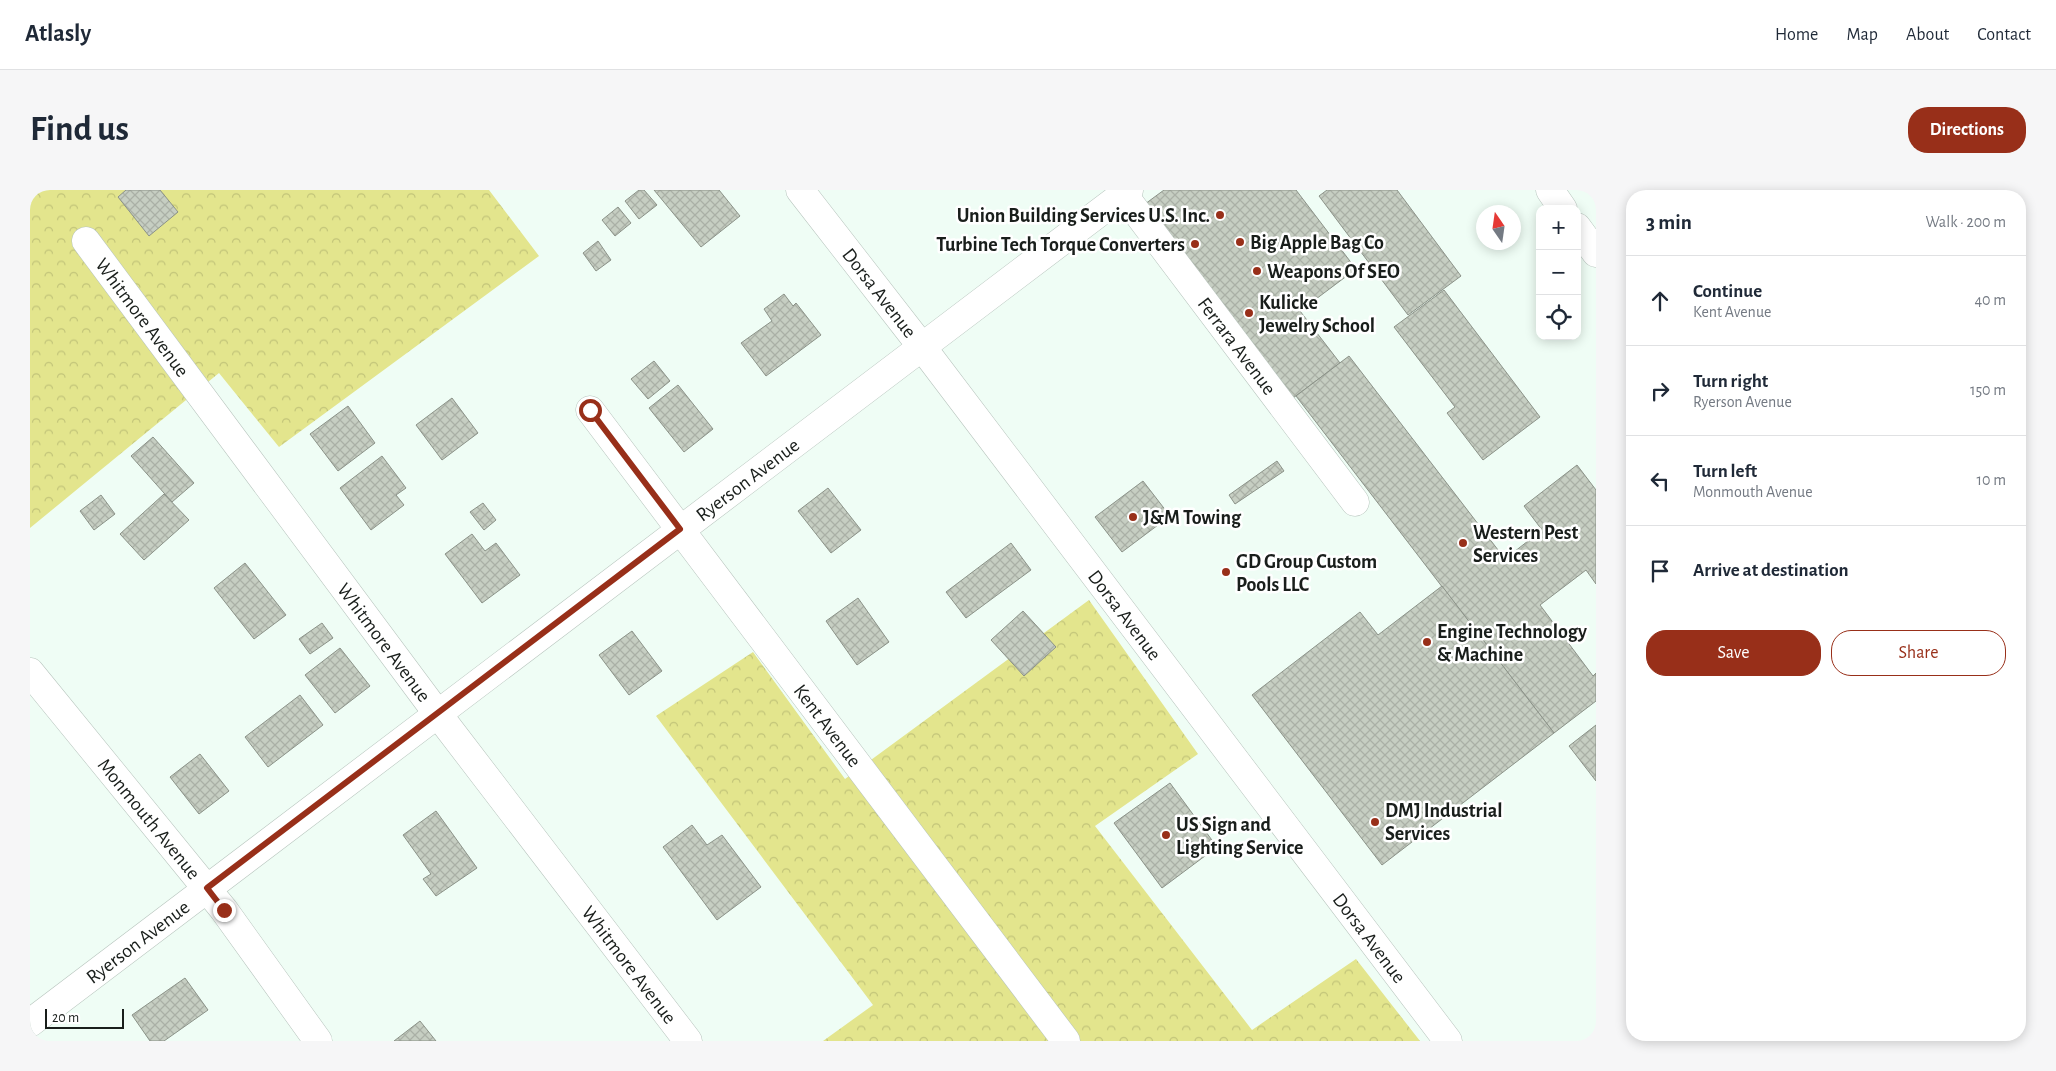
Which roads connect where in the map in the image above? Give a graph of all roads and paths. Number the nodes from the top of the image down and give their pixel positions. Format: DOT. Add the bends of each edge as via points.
graph roads {
  1 [pos="800,190"];
  2 [pos="1550,190"];
  3 [pos="1124,192"];
  4 [pos="1561,205"];
  5 [pos="1581,232"];
  6 [pos="86,241"];
  7 [pos="1596,253"];
  8 [pos="922,347"];
  9 [pos="590,410"];
  10 [pos="1355,502"];
  11 [pos="680,529"];
  12 [pos="30,672"];
  13 [pos="437,713"];
  14 [pos="207,888"];
  15 [pos="30,1023"];
  16 [pos="318,1041"];
  17 [pos="688,1041"];
  18 [pos="1066,1041"];
  19 [pos="1448,1041"];
  1 -- 8 [label="street, Dorsa Avenue"];
  2 -- 4 [label="street"];
  3 -- 8 [label="street, Ryerson Avenue"];
  3 -- 10 [label="street, Ferrara Avenue"];
  5 -- 7 [label="street"];
  6 -- 13 [label="street, Whitmore Avenue"];
  8 -- 11 [label="street, Ryerson Avenue"];
  8 -- 19 [label="street, Dorsa Avenue"];
  9 -- 11 [label="street, Kent Avenue"];
  11 -- 13 [label="street, Ryerson Avenue"];
  11 -- 18 [label="street, Kent Avenue"];
  12 -- 14 [label="street, Monmouth Avenue"];
  13 -- 14 [label="street, Ryerson Avenue"];
  13 -- 17 [label="street, Whitmore Avenue"];
  14 -- 15 [label="street, Ryerson Avenue"];
  14 -- 16 [label="street, Monmouth Avenue"];
}
